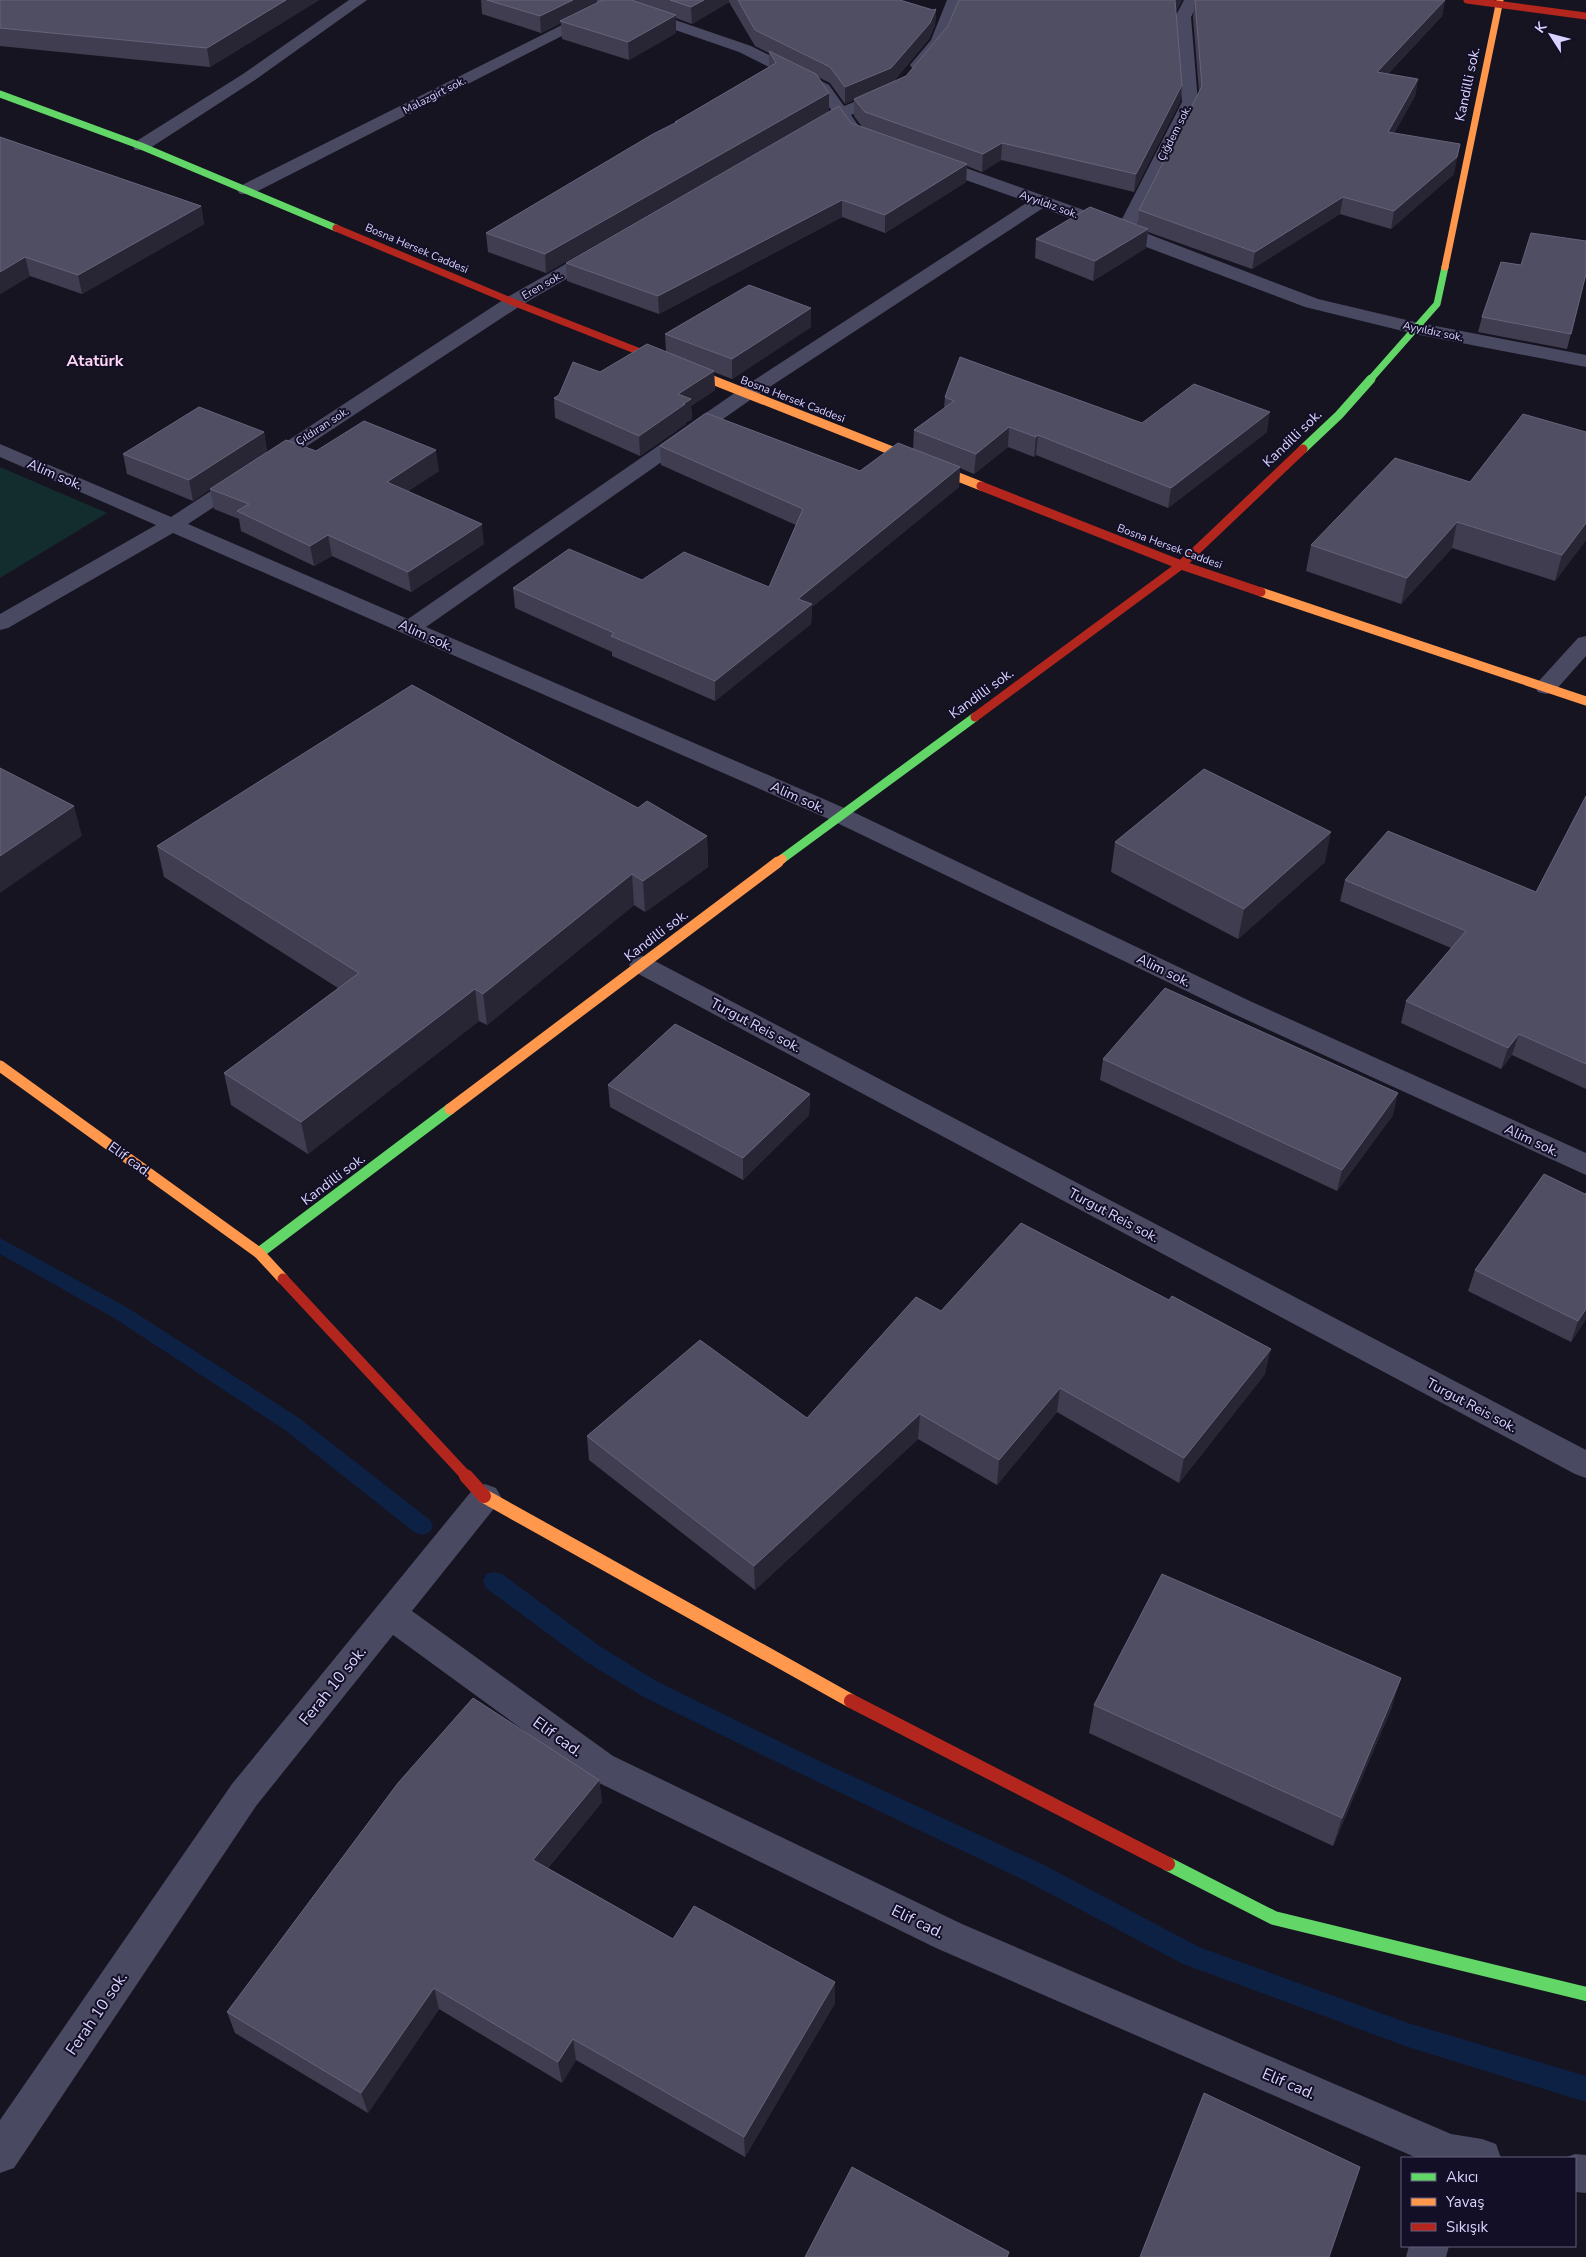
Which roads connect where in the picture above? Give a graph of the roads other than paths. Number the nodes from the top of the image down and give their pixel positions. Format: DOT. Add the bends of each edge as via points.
graph roads {
  1 [pos="358,0"];
  2 [pos="955,0"];
  3 [pos="1192,0"];
  4 [pos="1467,0"];
  5 [pos="612,1"];
  6 [pos="1499,2"];
  7 [pos="1586,16"];
  8 [pos="0,94"];
  9 [pos="841,113"];
  10 [pos="798,138"];
  11 [pos="866,138"];
  12 [pos="141,146"];
  13 [pos="912,155"];
  14 [pos="246,190"];
  15 [pos="1041,201"];
  16 [pos="1125,231"];
  17 [pos="616,242"];
  18 [pos="512,302"];
  19 [pos="1415,328"];
  20 [pos="1586,361"];
  21 [pos="746,394"];
  22 [pos="0,450"];
  23 [pos="172,524"];
  24 [pos="1181,565"];
  25 [pos="0,623"];
  26 [pos="410,628"];
  27 [pos="1586,643"];
  28 [pos="1546,688"];
  29 [pos="1586,701"];
  30 [pos="840,815"];
  31 [pos="642,965"];
  32 [pos="0,1066"];
  33 [pos="1586,1165"];
  34 [pos="259,1253"];
  35 [pos="1586,1465"];
  36 [pos="485,1497"];
  37 [pos="390,1614"];
  38 [pos="1586,1994"];
  39 [pos="0,2154"];
  40 [pos="1460,2157"];
  1 -- 12 [label="street"];
  2 -- 9 [label="street" via="938,41 898,90"];
  3 -- 16 [label="street, Çiğdem sok." via="1183,17 1190,102"];
  4 -- 6 [label="street"];
  5 -- 9 [label="street" via="745,49 823,88"];
  5 -- 14 [label="street, Malazgirt sok."];
  6 -- 7 [label="street"];
  6 -- 19 [label="street, Kandilli sok." via="1437,304"];
  8 -- 12 [label="street, Bosna Hersek Caddesi"];
  9 -- 10 [label="street"];
  9 -- 11 [label="street" via="857,135"];
  12 -- 14 [label="street, Bosna Hersek Caddesi"];
  13 -- 15 [label="street, Ayyıldız sok."];
  14 -- 18 [label="street, Bosna Hersek Caddesi"];
  15 -- 16 [label="street, Ayyıldız sok."];
  15 -- 21 [label="street"];
  16 -- 19 [label="street, Ayyıldız sok." via="1312,303"];
  17 -- 18 [label="street, Eren sok."];
  18 -- 21 [label="street, Bosna Hersek Caddesi"];
  18 -- 23 [label="street, Çıldıran sok."];
  19 -- 20 [label="street, Ayyıldız sok."];
  19 -- 24 [label="street, Kandilli sok." via="1339,415"];
  21 -- 24 [label="street, Bosna Hersek Caddesi"];
  21 -- 26 [label="street"];
  22 -- 23 [label="street, Alim sok."];
  23 -- 25 [label="street, Çıldıran sok."];
  23 -- 26 [label="street, Alim sok."];
  24 -- 28 [label="street, Bosna Hersek Caddesi"];
  24 -- 30 [label="street, Kandilli sok."];
  26 -- 30 [label="street, Alim sok."];
  27 -- 28 [label="street"];
  28 -- 29 [label="street, Bosna Hersek Caddesi"];
  30 -- 31 [label="street, Kandilli sok."];
  30 -- 33 [label="street, Alim sok." via="1243,1008"];
  31 -- 34 [label="street, Kandilli sok."];
  31 -- 35 [label="street, Turgut Reis sok."];
  32 -- 34 [label="street, Elif cad."];
  34 -- 36 [label="street"];
  36 -- 37 [label="street, Ferah 10 sok."];
  36 -- 38 [label="street" via="863,1708 1274,1918"];
  37 -- 39 [label="street, Ferah 10 sok." via="244,1795"];
  37 -- 40 [label="street, Elif cad." via="601,1767 950,1936"];
}
